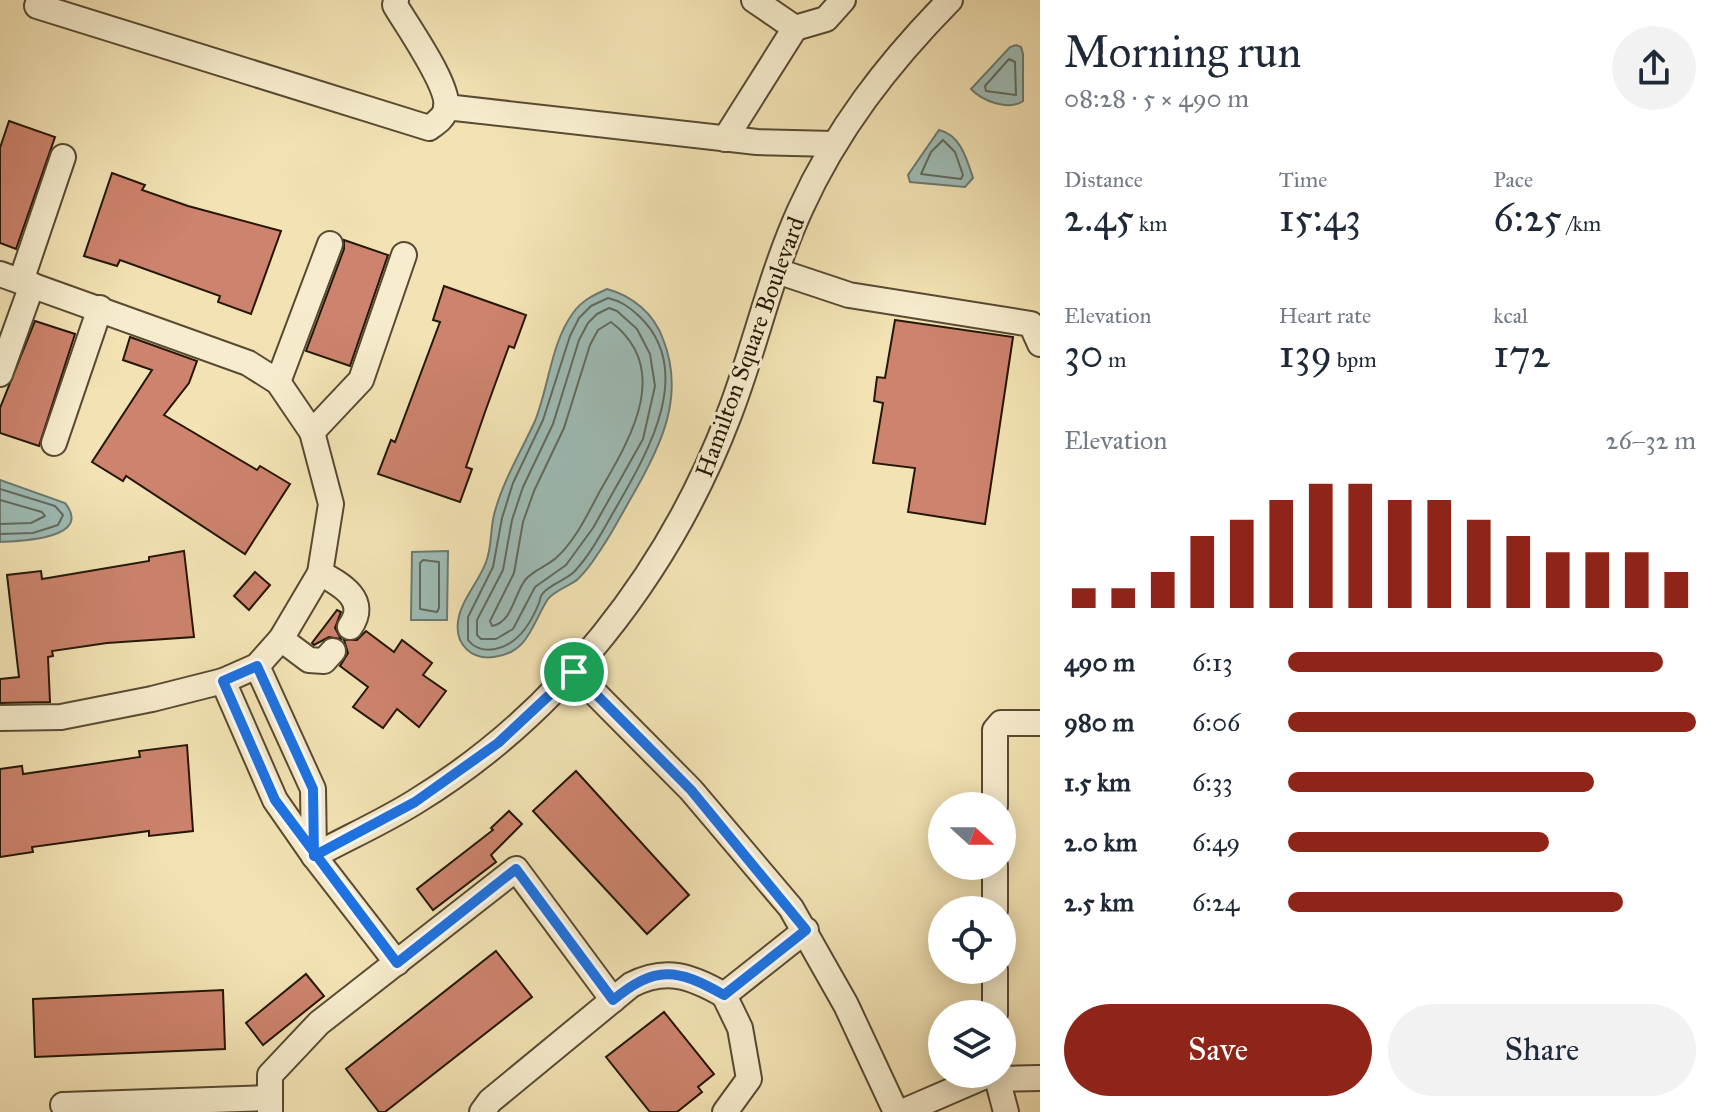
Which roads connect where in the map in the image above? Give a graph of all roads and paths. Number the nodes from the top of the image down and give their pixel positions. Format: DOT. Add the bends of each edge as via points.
graph roads {
  1 [pos="39,0"];
  2 [pos="396,0"];
  3 [pos="754,0"];
  4 [pos="843,0"];
  5 [pos="950,0"];
  6 [pos="795,28"];
  7 [pos="446,107"];
  8 [pos="725,139"];
  9 [pos="834,144"];
  10 [pos="63,157"];
  11 [pos="330,244"];
  12 [pos="404,255"];
  13 [pos="777,271"];
  14 [pos="18,280"];
  15 [pos="100,308"];
  16 [pos="1040,344"];
  17 [pos="0,374"];
  18 [pos="278,382"];
  19 [pos="312,432"];
  20 [pos="54,443"];
  21 [pos="320,573"];
  22 [pos="350,627"];
  23 [pos="281,639"];
  24 [pos="333,651"];
  25 [pos="257,666"];
  26 [pos="574,672"];
  27 [pos="223,681"];
  28 [pos="0,718"];
  29 [pos="1040,723"];
  30 [pos="995,792"];
  31 [pos="314,856"];
  32 [pos="806,930"];
  33 [pos="397,963"];
  34 [pos="724,995"];
  35 [pos="613,1000"];
  36 [pos="1016,1077"];
  37 [pos="1040,1078"];
  38 [pos="962,1088"];
  39 [pos="998,1088"];
  40 [pos="63,1105"];
  41 [pos="270,1105"];
  42 [pos="167,1107"];
  43 [pos="482,1112"];
  44 [pos="725,1112"];
  45 [pos="899,1112"];
  46 [pos="1006,1112"];
  1 -- 7 [label="street" via="37,6 429,128"];
  2 -- 7 [label="street" via="444,89"];
  3 -- 6 [label="street"];
  4 -- 6 [label="street" via="826,19"];
  5 -- 9 [label="street, Hamilton Square Boulevard" via="884,72"];
  6 -- 8 [label="street"];
  7 -- 8 [label="street"];
  8 -- 9 [label="street"];
  9 -- 13 [label="street, Hamilton Square Boulevard"];
  10 -- 14 [label="street"];
  11 -- 18 [label="street"];
  12 -- 19 [label="street" via="361,380"];
  13 -- 16 [label="street" via="849,295 1031,324"];
  13 -- 26 [label="street, Hamilton Square Boulevard" via="729,415 688,508 616,619"];
  14 -- 15 [label="street"];
  14 -- 17 [label="street"];
  15 -- 18 [label="street" via="248,363"];
  15 -- 20 [label="street"];
  18 -- 19 [label="street"];
  19 -- 21 [label="street" via="331,504"];
  21 -- 22 [label="street" via="356,602 357,617"];
  21 -- 23 [label="street"];
  23 -- 24 [label="street" via="309,660 324,661"];
  23 -- 25 [label="street"];
  25 -- 27 [label="street"];
  25 -- 31 [label="street" via="313,789"];
  26 -- 31 [label="street, Hamilton Square Boulevard" via="498,743 451,777"];
  26 -- 32 [label="street" via="691,790"];
  27 -- 28 [label="street" via="61,717"];
  27 -- 31 [label="street" via="275,800"];
  29 -- 30 [label="street" via="1001,723 995,730"];
  31 -- 33 [label="street"];
  32 -- 34 [label="street"];
  32 -- 45 [label="street"];
  33 -- 35 [label="street" via="516,869"];
  33 -- 41 [label="street" via="309,1033 270,1075"];
  34 -- 35 [label="street" via="703,983 652,974"];
  34 -- 44 [label="street" via="740,1028 749,1079"];
  35 -- 43 [label="street"];
  36 -- 37 [label="street"];
  38 -- 45 [label="street"];
  39 -- 46 [label="street"];
  40 -- 42 [label="street"];
  41 -- 42 [label="street"];
}
